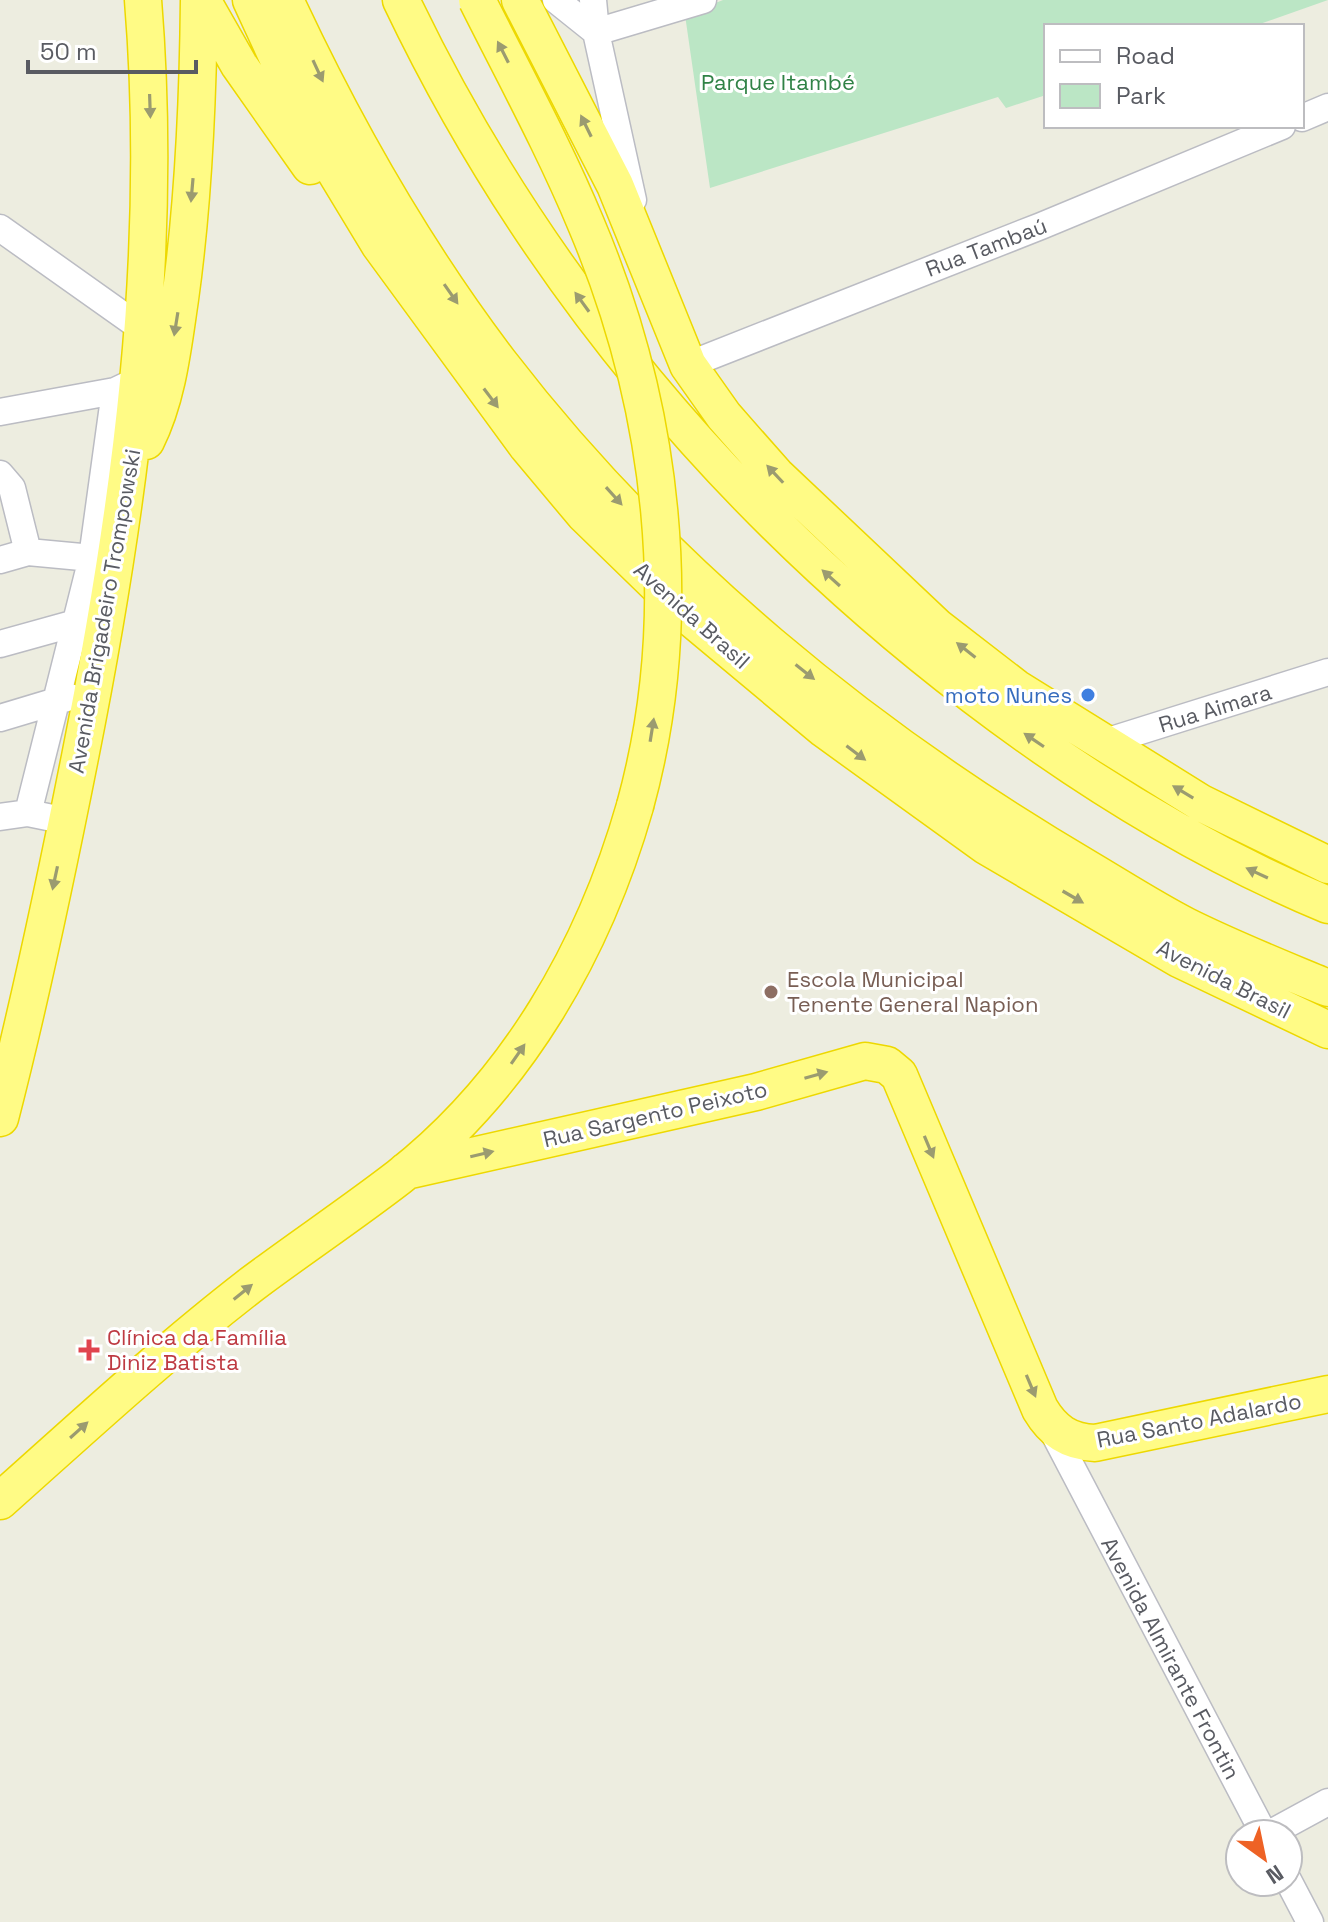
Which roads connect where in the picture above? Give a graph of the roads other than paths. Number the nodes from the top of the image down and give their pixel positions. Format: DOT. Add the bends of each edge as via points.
graph roads {
  1 [pos="143,0"];
  2 [pos="201,0"];
  3 [pos="251,0"];
  4 [pos="285,0"];
  5 [pos="401,0"];
  6 [pos="477,0"];
  7 [pos="520,0"];
  8 [pos="556,0"];
  9 [pos="593,0"];
  10 [pos="703,0"];
  11 [pos="596,32"];
  12 [pos="1328,107"];
  13 [pos="1304,117"];
  14 [pos="1277,128"];
  15 [pos="0,228"];
  16 [pos="379,244"];
  17 [pos="648,270"];
  18 [pos="141,328"];
  19 [pos="688,365"];
  20 [pos="126,386"];
  21 [pos="6,404"];
  22 [pos="131,471"];
  23 [pos="0,474"];
  24 [pos="28,552"];
  25 [pos="92,558"];
  26 [pos="0,560"];
  27 [pos="92,618"];
  28 [pos="0,644"];
  29 [pos="1328,672"];
  30 [pos="93,692"];
  31 [pos="57,700"];
  32 [pos="0,718"];
  33 [pos="1102,743"];
  34 [pos="28,813"];
  35 [pos="0,817"];
  36 [pos="67,821"];
  37 [pos="1328,865"];
  38 [pos="1328,905"];
  39 [pos="1328,988"];
  40 [pos="1328,1030"];
  41 [pos="899,1075"];
  42 [pos="0,1118"];
  43 [pos="406,1171"];
  44 [pos="1328,1394"];
  45 [pos="1071,1434"];
  46 [pos="32,1472"];
  47 [pos="1078,1482"];
  48 [pos="0,1486"];
  49 [pos="0,1501"];
  50 [pos="1328,1802"];
  51 [pos="1258,1818"];
  52 [pos="1298,1818"];
  53 [pos="1297,1898"];
  54 [pos="1310,1922"];
  1 -- 18 [label="highway, Avenida Brigadeiro Trompowski, one-way" via="150,126"];
  2 -- 16 [label="highway" via="293,145 332,196"];
  2 -- 22 [label="highway, one-way" via="198,125 175,331 164,390"];
  3 -- 16 [label="highway, Avenida Brasil" via="313,135"];
  4 -- 39 [label="highway, Avenida Brasil, one-way" via="338,113 500,363 619,501 739,620 1001,818 1184,925"];
  38 -- 5 [label="highway, one-way" via="1165,825 1013,726 868,612 750,502 610,342 570,286 461,115"];
  43 -- 6 [label="highway, one-way, bridge" via="487,1094 539,1024 605,894 635,806 655,716 662,615 660,518 645,410 631,356 587,225"];
  17 -- 7 [label="highway, one-way" via="615,185"];
  8 -- 11 [label="street"];
  9 -- 11 [label="street"];
  10 -- 11 [label="street"];
  11 -- 17 [label="street"];
  12 -- 13 [label="street"];
  14 -- 19 [label="street, Rua Tambaú"];
  15 -- 18 [label="street"];
  16 -- 40 [label="highway, Avenida Brasil, one-way" via="527,446 584,514 732,655 891,780 986,846 1179,959"];
  17 -- 19 [label="highway"];
  18 -- 20 [label="highway, Avenida Brigadeiro Trompowski"];
  33 -- 19 [label="highway, one-way" via="1016,688 937,627 776,475"];
  20 -- 21 [label="street"];
  20 -- 22 [label="highway, Avenida Brigadeiro Trompowski"];
  20 -- 25 [label="street"];
  22 -- 27 [label="highway, Avenida Brigadeiro Trompowski"];
  23 -- 24 [label="street" via="12,488"];
  24 -- 25 [label="street"];
  24 -- 26 [label="street"];
  25 -- 27 [label="street"];
  27 -- 28 [label="street"];
  27 -- 30 [label="highway, Avenida Brigadeiro Trompowski"];
  27 -- 31 [label="street"];
  29 -- 33 [label="street, Rua Aimara"];
  30 -- 31 [label="street"];
  30 -- 36 [label="highway, Avenida Brigadeiro Trompowski"];
  31 -- 32 [label="street"];
  31 -- 34 [label="street"];
  37 -- 33 [label="highway, one-way" via="1201,803"];
  34 -- 35 [label="street"];
  34 -- 36 [label="street"];
  36 -- 42 [label="highway, Avenida Brigadeiro Trompowski, one-way"];
  43 -- 41 [label="highway, Rua Sargento Peixoto, one-way" via="756,1092 865,1061 887,1065"];
  41 -- 45 [label="highway, Avenida Almirante Frontin, one-way"];
  46 -- 43 [label="highway, one-way" via="160,1358"];
  44 -- 45 [label="highway, Rua Santo Adalardo"];
  45 -- 47 [label="street, Avenida Almirante Frontin"];
  45 -- 47 [label="street" via="1082,1463"];
  46 -- 48 [label="highway"];
  46 -- 49 [label="highway"];
  47 -- 51 [label="street, Avenida Almirante Frontin"];
  50 -- 52 [label="street"];
  53 -- 54 [label="street"];
}
